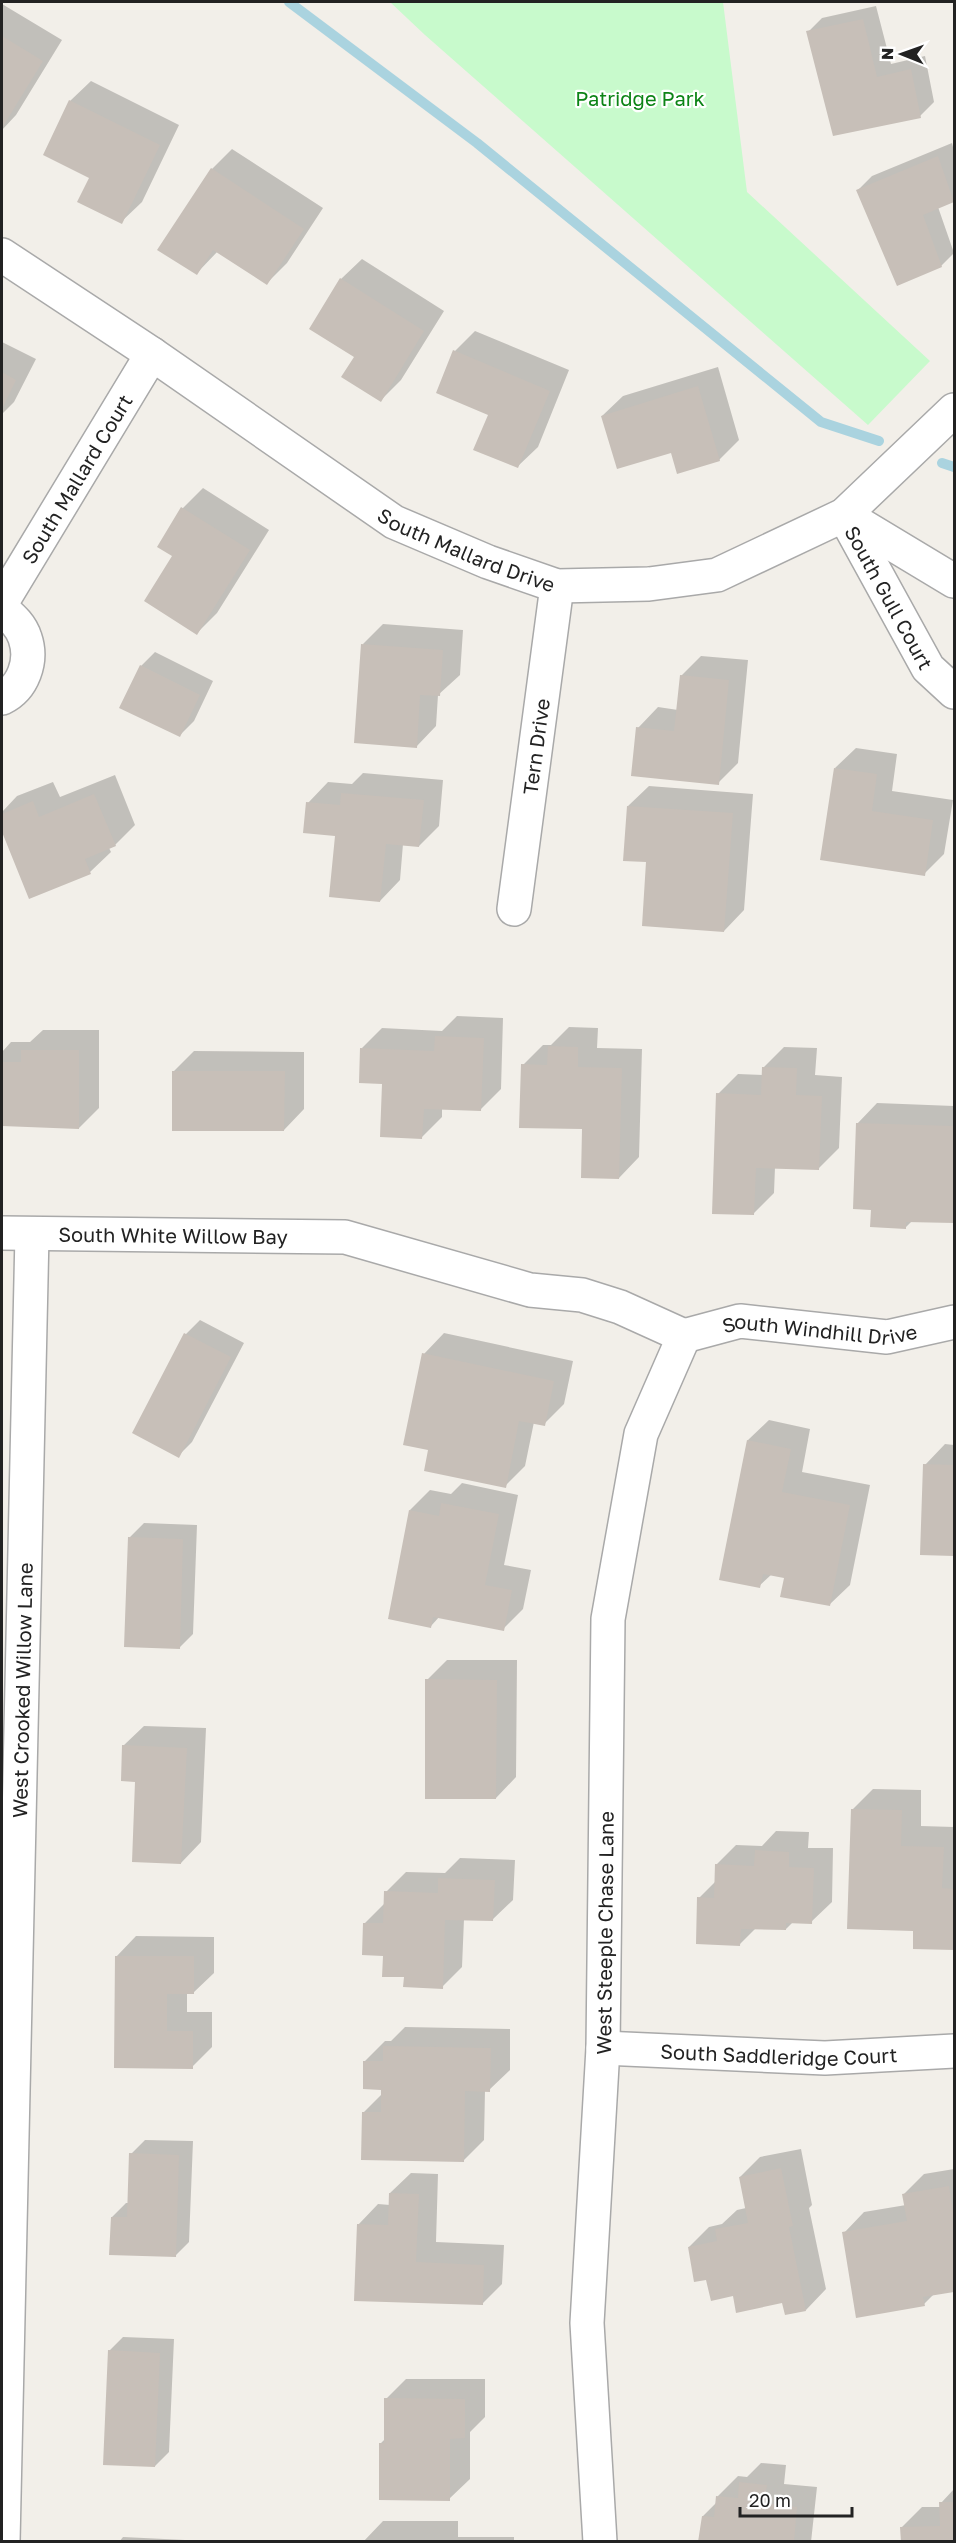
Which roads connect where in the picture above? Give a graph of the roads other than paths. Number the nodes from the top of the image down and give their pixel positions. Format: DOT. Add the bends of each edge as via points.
graph roads {
  1 [pos="2,255"];
  2 [pos="152,354"];
  3 [pos="954,410"];
  4 [pos="844,515"];
  5 [pos="954,581"];
  6 [pos="557,586"];
  7 [pos="2,602"];
  8 [pos="2,609"];
  9 [pos="954,692"];
  10 [pos="2,698"];
  11 [pos="514,909"];
  12 [pos="17,1234"];
  13 [pos="954,1322"];
  14 [pos="684,1336"];
  15 [pos="603,2048"];
  16 [pos="954,2051"];
  17 [pos="3,2541"];
  18 [pos="600,2541"];
  1 -- 2 [label="street, South Mallard Drive"];
  2 -- 6 [label="street, South Mallard Drive" via="394,522"];
  2 -- 7 [label="street, South Mallard Court"];
  3 -- 4 [label="street, South Mallard Drive"];
  4 -- 5 [label="street, South Gull Court"];
  4 -- 6 [label="street, South Mallard Drive" via="717,575 649,584"];
  4 -- 9 [label="street, South Gull Court" via="928,668"];
  6 -- 11 [label="street, Tern Drive"];
  8 -- 10 [label="street" via="16,621 26,638 28,657 24,676 14,693"];
  12 -- 14 [label="street, South White Willow Bay" via="345,1237 530,1290 582,1295 620,1307"];
  12 -- 17 [label="street, West Crooked Willow Lane"];
  13 -- 14 [label="street, South Windhill Drive" via="887,1336 740,1322"];
  14 -- 15 [label="street, West Steeple Chase Lane" via="641,1434 608,1619"];
  15 -- 16 [label="street, South Saddleridge Court" via="825,2058"];
  15 -- 18 [label="street, West Steeple Chase Lane" via="587,2324"];
}
